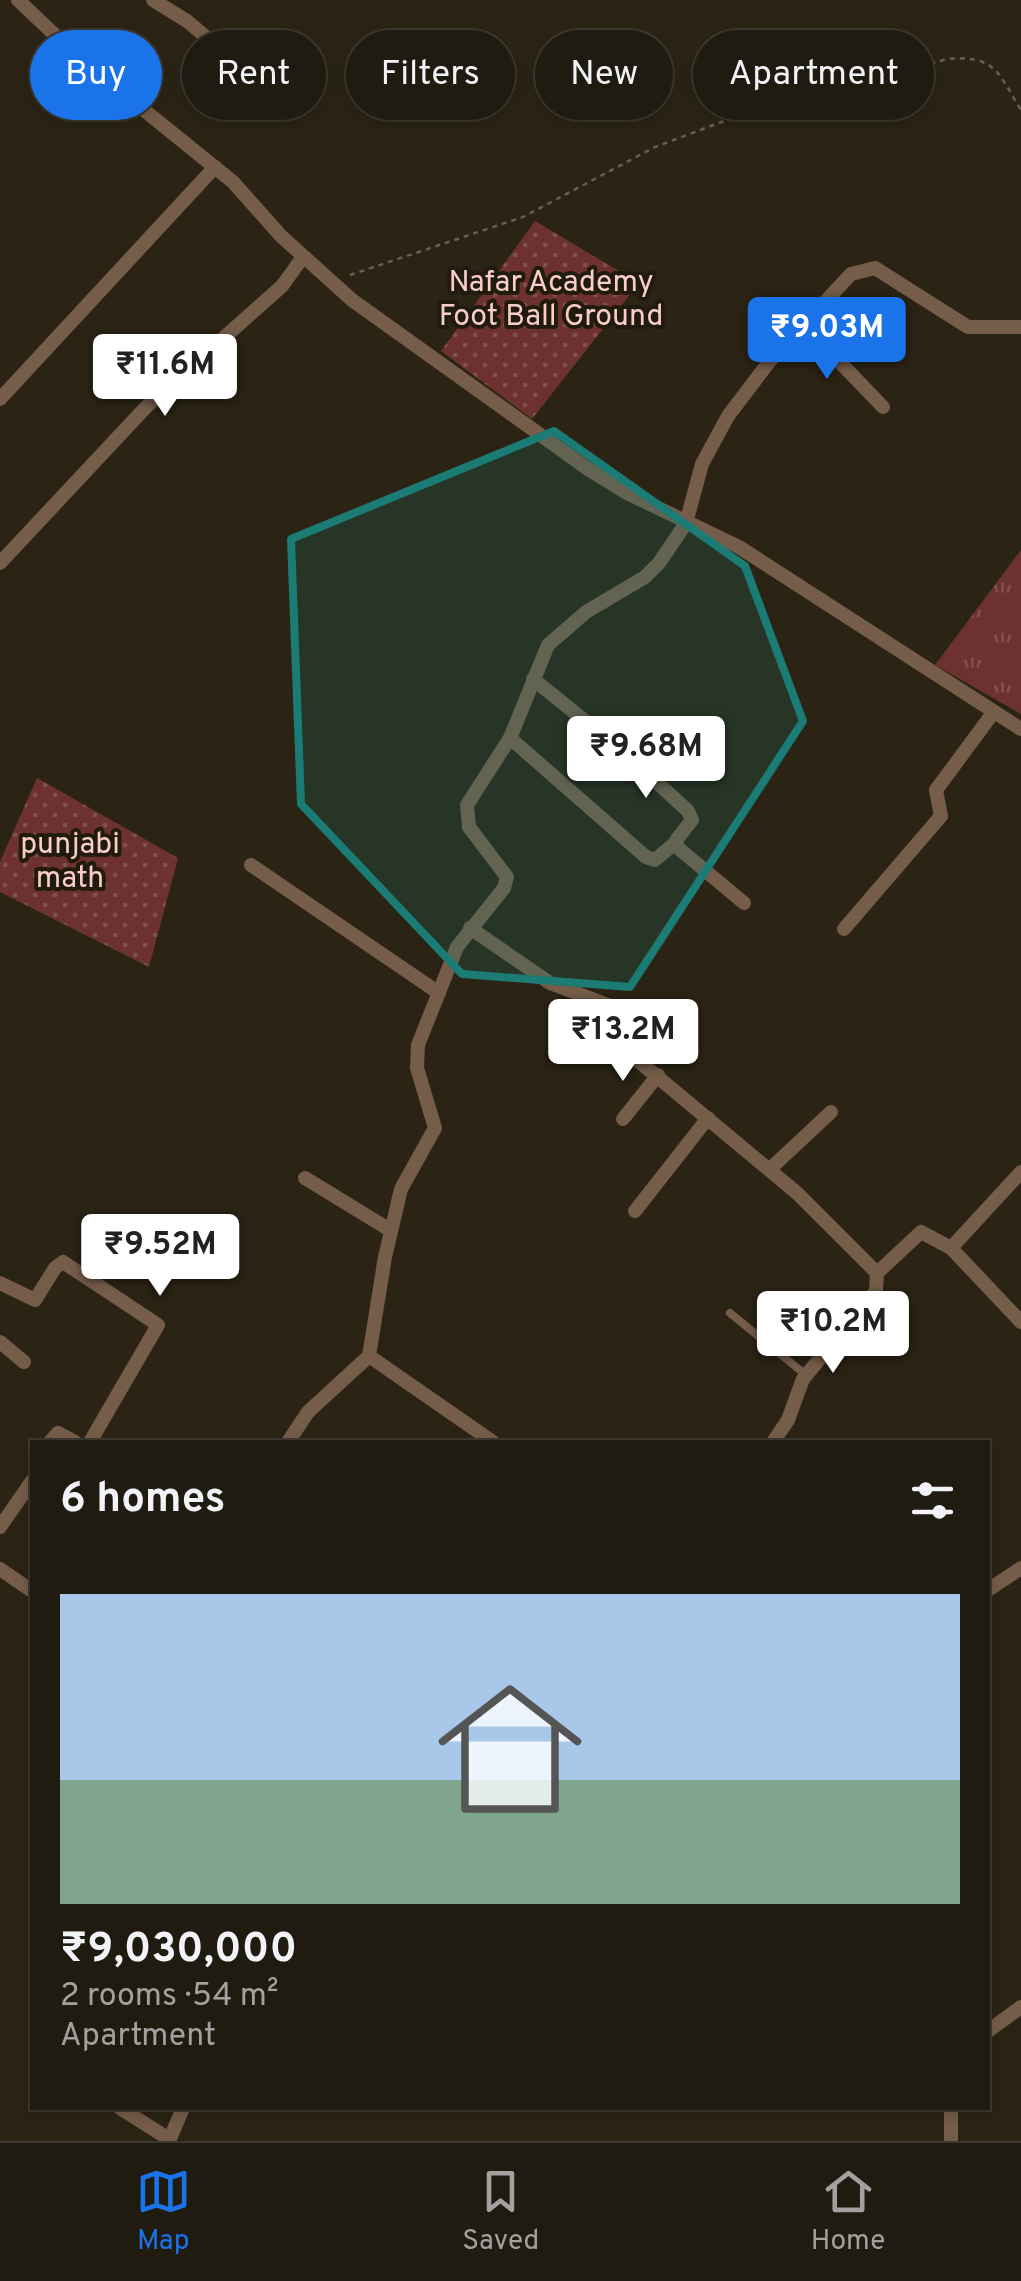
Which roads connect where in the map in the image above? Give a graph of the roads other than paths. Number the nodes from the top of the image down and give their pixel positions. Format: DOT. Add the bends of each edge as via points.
graph roads {
  1 [pos="18,0"];
  2 [pos="153,0"];
  3 [pos="198,30"];
  4 [pos="215,166"];
  5 [pos="303,258"];
  6 [pos="804,325"];
  7 [pos="1021,327"];
  8 [pos="0,398"];
  9 [pos="883,406"];
  10 [pos="686,523"];
  11 [pos="0,564"];
  12 [pos="533,679"];
  13 [pos="993,712"];
  14 [pos="1021,729"];
  15 [pos="510,738"];
  16 [pos="675,843"];
  17 [pos="251,865"];
  18 [pos="744,903"];
  19 [pos="470,928"];
  20 [pos="844,928"];
  21 [pos="439,993"];
  22 [pos="658,1075"];
  23 [pos="831,1112"];
  24 [pos="708,1118"];
  25 [pos="623,1120"];
  26 [pos="770,1169"];
  27 [pos="1021,1172"];
  28 [pos="305,1178"];
  29 [pos="636,1211"];
  30 [pos="390,1230"];
  31 [pos="951,1248"];
  32 [pos="877,1273"];
  33 [pos="0,1283"];
  34 [pos="730,1313"];
  35 [pos="1021,1322"];
  36 [pos="0,1342"];
  37 [pos="369,1356"];
  38 [pos="24,1362"];
  39 [pos="806,1375"];
  40 [pos="91,1440"];
  41 [pos="289,1440"];
  42 [pos="491,1440"];
  43 [pos="773,1440"];
  44 [pos="30,1478"];
  45 [pos="0,1527"];
  46 [pos="1021,1568"];
  47 [pos="0,1569"];
  48 [pos="990,1589"];
  49 [pos="30,1590"];
  50 [pos="1021,2007"];
  51 [pos="990,2030"];
  52 [pos="123,2110"];
  53 [pos="182,2110"];
  54 [pos="951,2110"];
  55 [pos="169,2140"];
  56 [pos="950,2141"];
  1 -- 4 [label="street"];
  2 -- 3 [label="street"];
  4 -- 5 [label="street"];
  4 -- 8 [label="street"];
  5 -- 10 [label="street" via="588,469"];
  5 -- 11 [label="street" via="282,286 135,418"];
  6 -- 7 [label="street" via="851,274 875,268 968,327"];
  6 -- 9 [label="street"];
  6 -- 10 [label="street" via="715,437"];
  10 -- 12 [label="street" via="645,577 557,635"];
  10 -- 13 [label="street" via="739,547"];
  12 -- 15 [label="street"];
  12 -- 16 [label="street" via="688,812 692,820"];
  13 -- 14 [label="street"];
  13 -- 20 [label="street" via="936,790 940,816"];
  15 -- 16 [label="street" via="646,857 654,860"];
  15 -- 19 [label="street" via="467,805 469,827 507,877"];
  16 -- 18 [label="street"];
  17 -- 21 [label="street"];
  19 -- 21 [label="street"];
  19 -- 22 [label="street" via="550,983 626,1012 630,1020 616,1040"];
  21 -- 30 [label="street" via="416,1056 435,1128 401,1189"];
  22 -- 24 [label="street"];
  22 -- 25 [label="street"];
  23 -- 26 [label="street"];
  24 -- 26 [label="street"];
  24 -- 29 [label="street"];
  26 -- 32 [label="street"];
  27 -- 31 [label="street"];
  28 -- 30 [label="street"];
  30 -- 37 [label="street"];
  31 -- 32 [label="street" via="922,1232"];
  31 -- 35 [label="street"];
  32 -- 39 [label="street" via="876,1291"];
  33 -- 40 [label="street" via="35,1300 63,1262 158,1324"];
  34 -- 39 [label="lane"];
  36 -- 38 [label="street"];
  37 -- 41 [label="street" via="308,1412"];
  37 -- 42 [label="street"];
  39 -- 43 [label="street"];
  44 -- 45 [label="street"];
  46 -- 48 [label="street"];
  47 -- 49 [label="street"];
  50 -- 51 [label="street"];
  52 -- 55 [label="street"];
  53 -- 55 [label="street"];
  54 -- 56 [label="street"];
}
